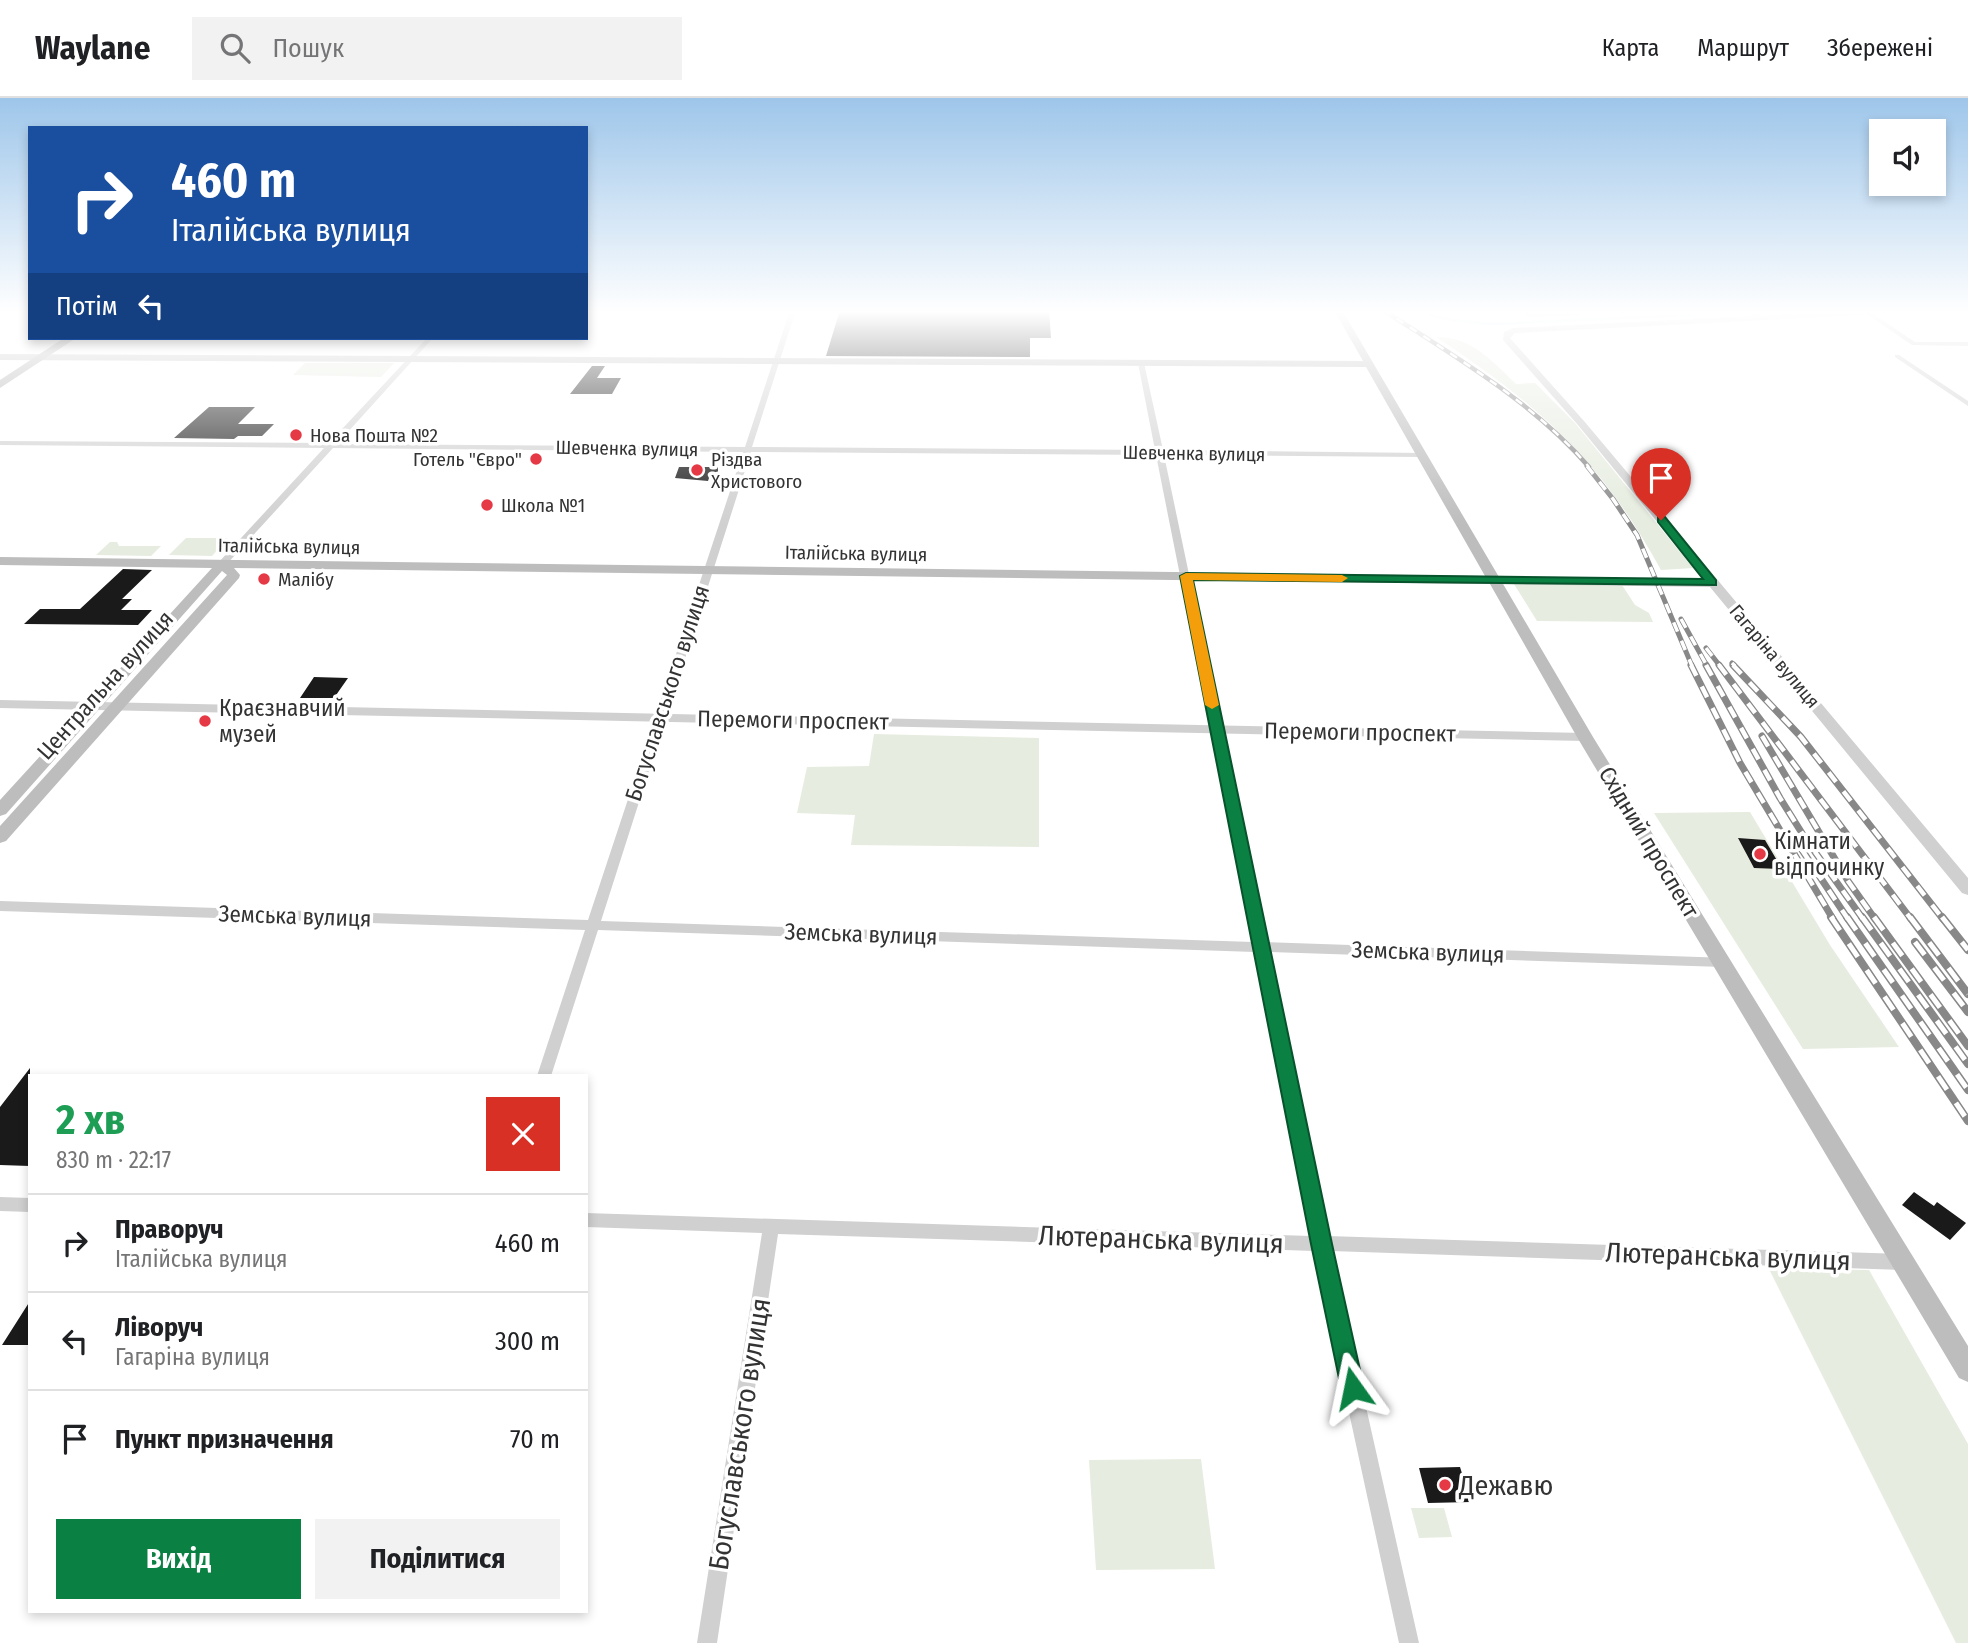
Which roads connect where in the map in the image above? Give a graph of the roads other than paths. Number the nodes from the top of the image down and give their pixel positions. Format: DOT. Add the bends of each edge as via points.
graph roads {
  1 [pos="388,382"];
  2 [pos="769,382"];
  3 [pos="1145,382"];
  4 [pos="1380,382"];
  5 [pos="1545,382"];
  6 [pos="1936,382"];
  7 [pos="1968,404"];
  8 [pos="0,443"];
  9 [pos="329,445"];
  10 [pos="749,449"];
  11 [pos="1161,453"];
  12 [pos="1421,456"];
  13 [pos="0,561"];
  14 [pos="222,564"];
  15 [pos="706,570"];
  16 [pos="1186,576"];
  17 [pos="1494,580"];
  18 [pos="1712,583"];
  19 [pos="0,704"];
  20 [pos="96,706"];
  21 [pos="117,706"];
  22 [pos="660,717"];
  23 [pos="1217,730"];
  24 [pos="1585,737"];
  25 [pos="0,810"];
  26 [pos="0,837"];
  27 [pos="1968,889"];
  28 [pos="0,906"];
  29 [pos="592,925"];
  30 [pos="1260,947"];
  31 [pos="1723,962"];
  32 [pos="545,1074"];
  33 [pos="0,1204"];
  34 [pos="28,1205"];
  35 [pos="588,1220"];
  36 [pos="771,1226"];
  37 [pos="1321,1244"];
  38 [pos="1903,1262"];
  39 [pos="1968,1369"];
  40 [pos="707,1643"];
  41 [pos="1409,1643"];
  1 -- 9 [label="street, Центральна вулиця"];
  2 -- 10 [label="street, Богуславського вулиця"];
  3 -- 11 [label="street"];
  4 -- 12 [label="main road, Східний проспект"];
  5 -- 18 [label="street, Гагаріна вулиця"];
  6 -- 7 [label="street"];
  8 -- 9 [label="street, Шевченка вулиця"];
  9 -- 10 [label="street, Шевченка вулиця"];
  9 -- 14 [label="street, Центральна вулиця"];
  10 -- 11 [label="street, Шевченка вулиця"];
  10 -- 15 [label="street, Богуславського вулиця"];
  11 -- 12 [label="street, Шевченка вулиця"];
  11 -- 16 [label="street"];
  12 -- 17 [label="main road, Східний проспект"];
  13 -- 14 [label="main road, Італійська вулиця"];
  14 -- 15 [label="main road, Італійська вулиця"];
  14 -- 20 [label="main road, Центральна вулиця"];
  14 -- 21 [label="main road, Центральна вулиця" via="234,575"];
  15 -- 16 [label="main road, Італійська вулиця"];
  15 -- 22 [label="street, Богуславського вулиця"];
  16 -- 17 [label="main road, Італійська вулиця"];
  16 -- 23 [label="street"];
  17 -- 18 [label="street, Італійська вулиця"];
  17 -- 24 [label="main road, Східний проспект"];
  18 -- 27 [label="street, Гагаріна вулиця"];
  19 -- 20 [label="street, Перемоги проспект"];
  20 -- 21 [label="street, Перемоги проспект"];
  20 -- 25 [label="main road, Центральна вулиця"];
  21 -- 22 [label="street, Перемоги проспект"];
  21 -- 26 [label="main road, Центральна вулиця"];
  22 -- 23 [label="street, Перемоги проспект"];
  22 -- 29 [label="street, Богуславського вулиця"];
  23 -- 24 [label="street, Перемоги проспект"];
  23 -- 30 [label="street"];
  24 -- 31 [label="main road, Східний проспект"];
  28 -- 29 [label="street, Земська вулиця"];
  29 -- 30 [label="street, Земська вулиця"];
  29 -- 32 [label="street, Богуславського вулиця"];
  30 -- 31 [label="street, Земська вулиця"];
  30 -- 37 [label="street"];
  31 -- 38 [label="main road, Східний проспект"];
  33 -- 34 [label="street"];
  35 -- 36 [label="street, Лютеранська вулиця"];
  36 -- 37 [label="street, Лютеранська вулиця"];
  36 -- 40 [label="street, Богуславського вулиця"];
  37 -- 38 [label="street, Лютеранська вулиця"];
  37 -- 41 [label="street"];
  38 -- 39 [label="main road, Східний проспект"];
}
